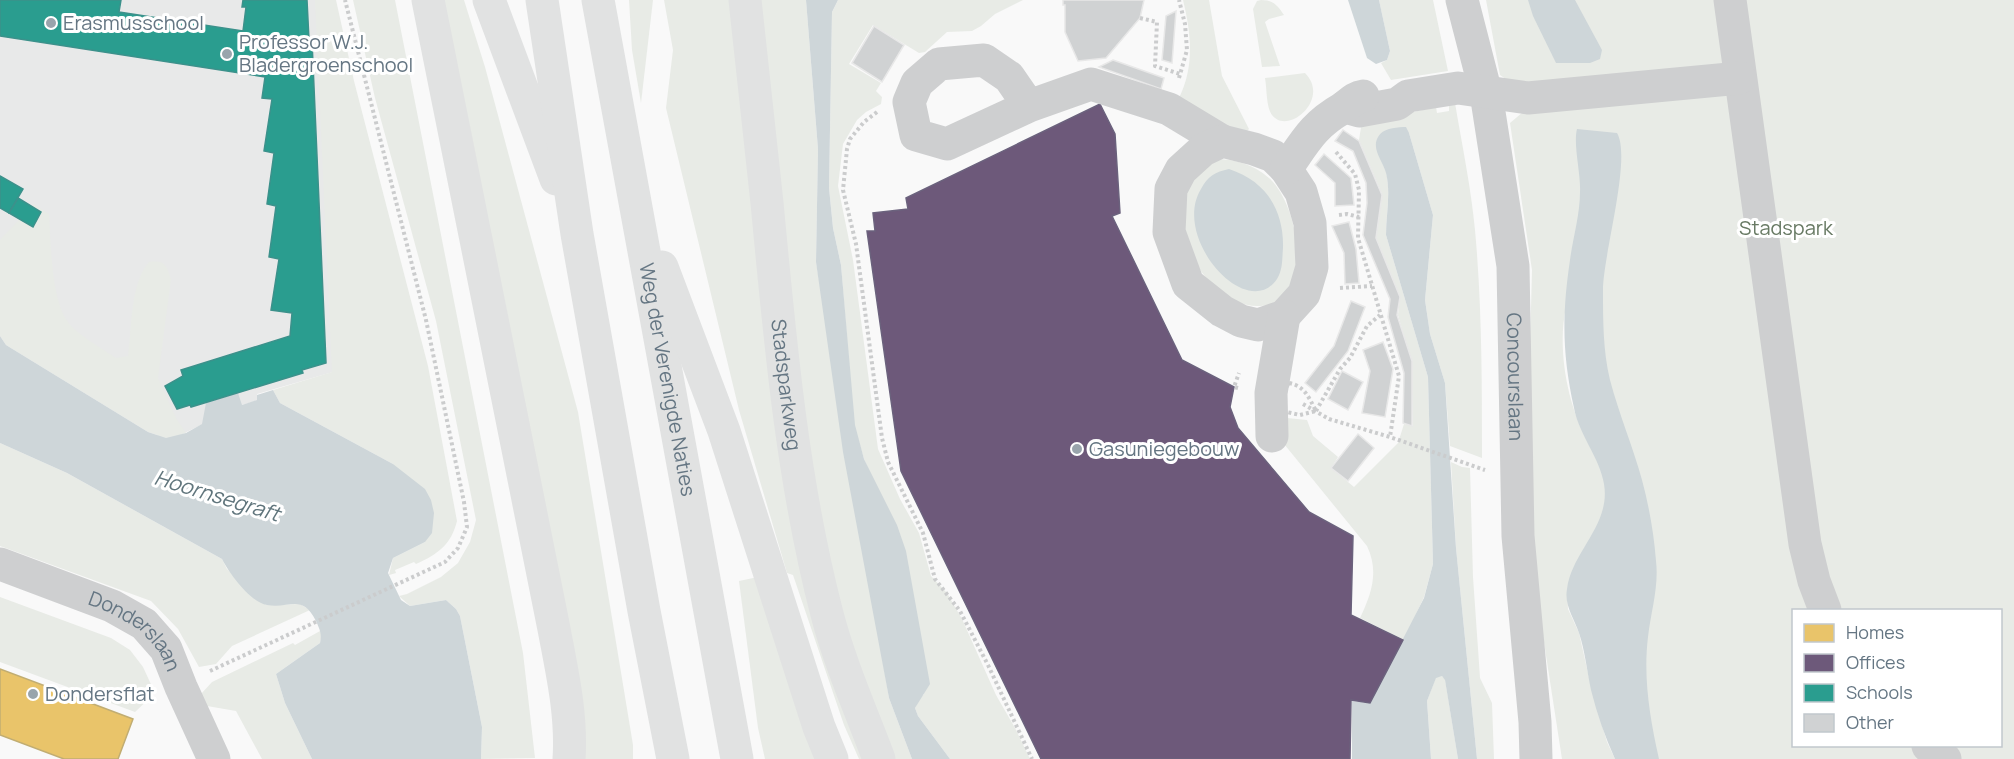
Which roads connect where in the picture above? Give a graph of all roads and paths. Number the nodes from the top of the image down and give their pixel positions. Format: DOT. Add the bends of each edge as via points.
graph roads {
  1 [pos="345,0"];
  2 [pos="428,0"];
  3 [pos="489,0"];
  4 [pos="542,0"];
  5 [pos="598,0"];
  6 [pos="745,0"];
  7 [pos="1462,0"];
  8 [pos="1730,0"];
  9 [pos="1140,18"];
  10 [pos="1180,74"];
  11 [pos="1740,78"];
  12 [pos="1486,93"];
  13 [pos="909,102"];
  14 [pos="1029,106"];
  15 [pos="1222,141"];
  16 [pos="1331,146"];
  17 [pos="1286,169"];
  18 [pos="631,187"];
  19 [pos="577,234"];
  20 [pos="1372,286"];
  21 [pos="1342,288"];
  22 [pos="1380,315"];
  23 [pos="1284,316"];
  24 [pos="1305,390"];
  25 [pos="1299,401"];
  26 [pos="1316,411"];
  27 [pos="1300,415"];
  28 [pos="1272,436"];
  29 [pos="1390,437"];
  30 [pos="1491,472"];
  31 [pos="0,564"];
  32 [pos="1825,609"];
  33 [pos="181,687"];
  34 [pos="1535,722"];
  35 [pos="1929,747"];
  36 [pos="214,759"];
  37 [pos="569,759"];
  38 [pos="673,759"];
  39 [pos="737,759"];
  40 [pos="832,759"];
  41 [pos="879,759"];
  42 [pos="1032,759"];
  43 [pos="1536,759"];
  44 [pos="1547,759"];
  45 [pos="1945,759"];
  1 -- 33 [label="path" via="426,320 467,527 458,548 445,562"];
  2 -- 37 [label="main road" via="554,629 571,739"];
  3 -- 19 [label="main road"];
  4 -- 19 [label="main road"];
  5 -- 18 [label="main road, Weg der Verenigde Naties"];
  6 -- 41 [label="main road, Stadsparkweg" via="775,308 798,471 827,614"];
  7 -- 12 [label="street, Concourslaan"];
  8 -- 11 [label="street"];
  9 -- 10 [label="path" via="1157,22 1155,66"];
  11 -- 12 [label="street" via="1528,98"];
  11 -- 32 [label="street" via="1805,544"];
  12 -- 17 [label="street" via="1458,88 1408,96 1397,104 1378,108 1359,111 1345,107 1313,129"];
  12 -- 34 [label="street, Concourslaan" via="1513,266 1518,536"];
  13 -- 14 [label="street" via="916,135 947,144"];
  13 -- 14 [label="street" via="917,83 939,64 984,60 1009,77"];
  13 -- 42 [label="path" via="875,113 850,139 843,190 856,244 882,438 888,462 923,533 935,579 960,611"];
  14 -- 15 [label="street" via="1091,84 1169,109"];
  15 -- 17 [label="street" via="1273,156"];
  15 -- 23 [label="street" via="1203,150 1181,170 1171,189 1168,232 1188,284 1222,311 1258,325"];
  16 -- 20 [label="path" via="1355,174 1359,190 1358,238"];
  17 -- 23 [label="street" via="1301,192 1310,223 1312,267 1304,294"];
  18 -- 39 [label="main road, Weg der Verenigde Naties"];
  18 -- 40 [label="main road" via="724,431"];
  19 -- 38 [label="main road"];
  20 -- 21 [label="path"];
  20 -- 22 [label="path"];
  22 -- 26 [label="path" via="1367,326"];
  22 -- 29 [label="path" via="1399,376"];
  23 -- 28 [label="street" via="1271,393"];
  24 -- 26 [label="path"];
  25 -- 26 [label="path"];
  26 -- 27 [label="path"];
  26 -- 29 [label="path" via="1329,419"];
  29 -- 30 [label="path"];
  31 -- 33 [label="street, Donderslaan" via="112,606 144,624 166,649"];
  33 -- 36 [label="street, Donderslaan"];
  34 -- 43 [label="street, Concourslaan"];
  34 -- 44 [label="street"];
  35 -- 45 [label="street"];
}
